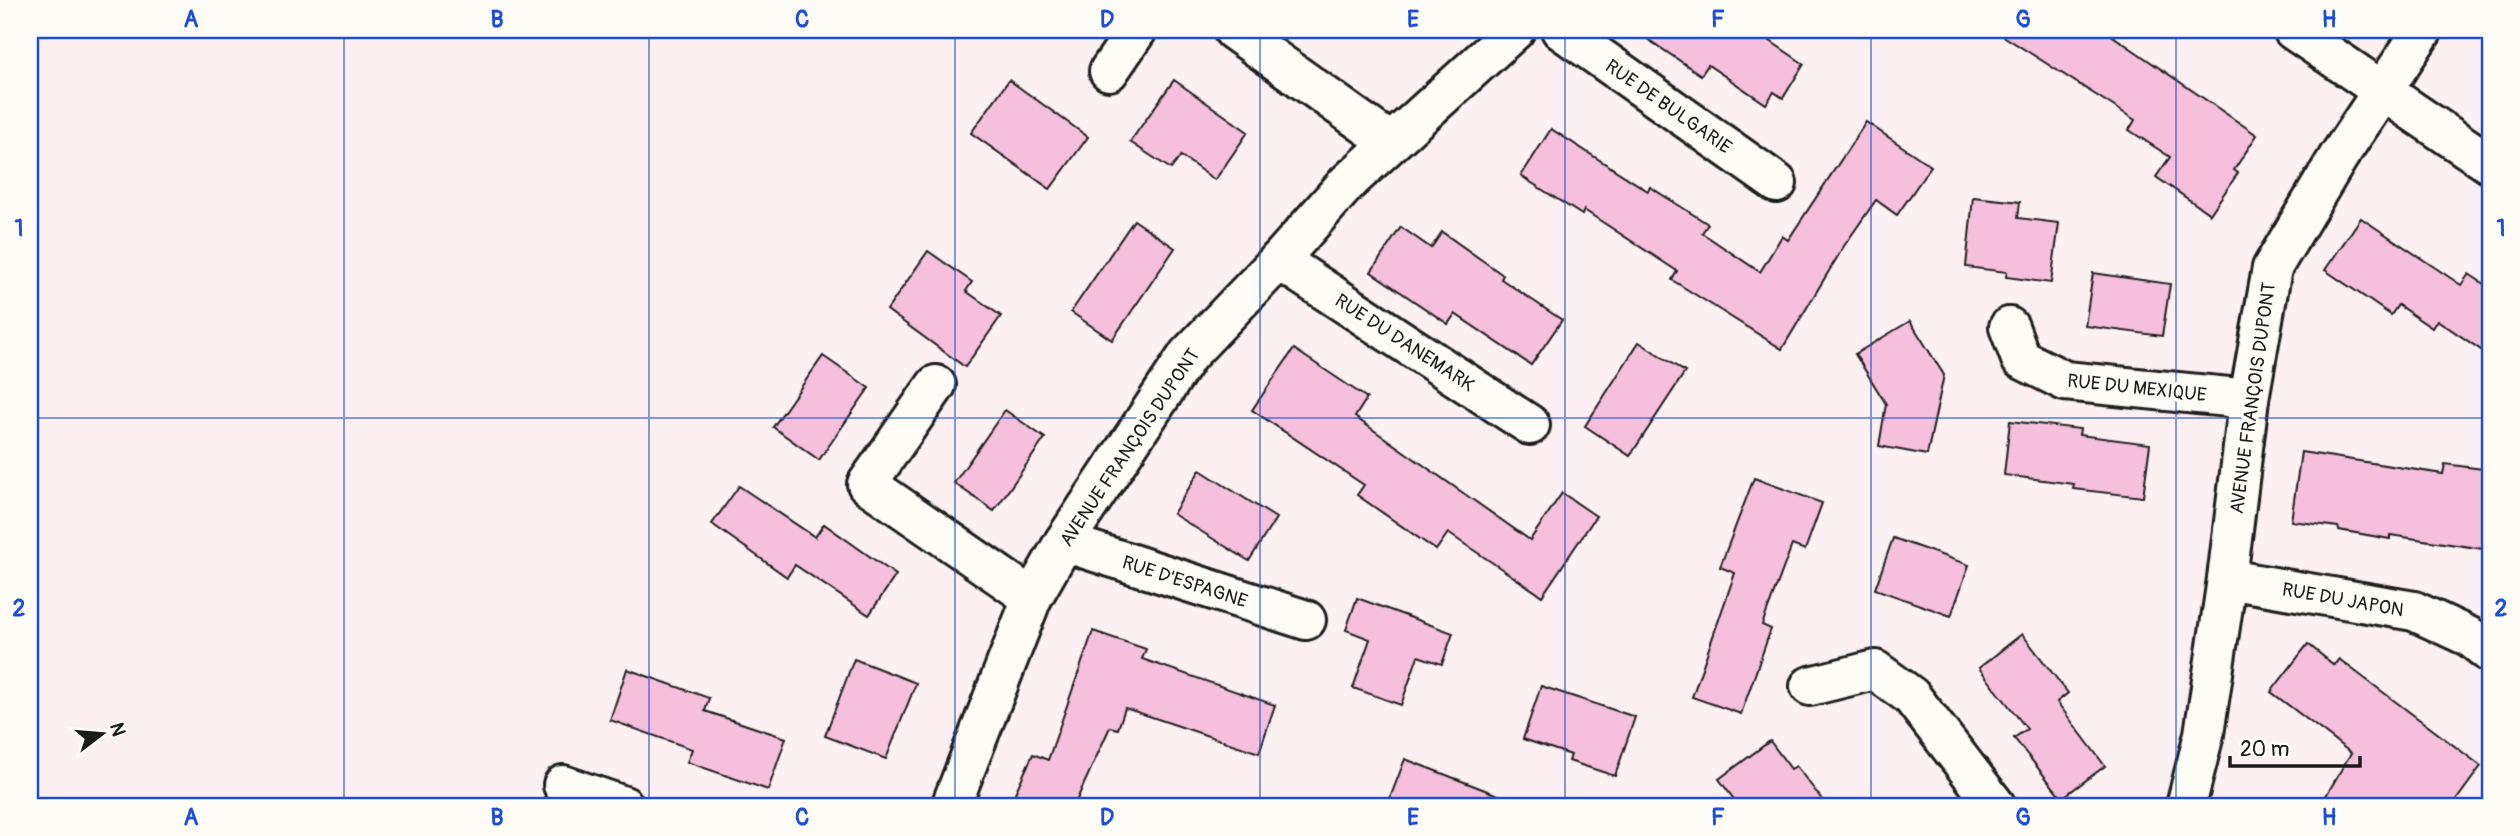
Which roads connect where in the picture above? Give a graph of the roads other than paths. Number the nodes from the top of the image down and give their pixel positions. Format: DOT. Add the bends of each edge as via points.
graph roads {
  1 [pos="1137,30"];
  2 [pos="1233,30"];
  3 [pos="1515,30"];
  4 [pos="1562,30"];
  5 [pos="2292,30"];
  6 [pos="2423,30"];
  7 [pos="1110,71"];
  8 [pos="2383,89"];
  9 [pos="1390,142"];
  10 [pos="2490,164"];
  11 [pos="1777,183"];
  12 [pos="1279,260"];
  13 [pos="2008,327"];
  14 [pos="936,385"];
  15 [pos="2249,399"];
  16 [pos="1530,425"];
  17 [pos="1064,542"];
  18 [pos="2227,579"];
  19 [pos="1032,598"];
  20 [pos="1306,620"];
  21 [pos="2490,653"];
  22 [pos="1810,686"];
  23 [pos="563,785"];
  24 [pos="624,806"];
  25 [pos="951,806"];
  26 [pos="1996,806"];
  27 [pos="2186,806"];
  1 -- 7 [label="street"];
  2 -- 9 [label="street"];
  3 -- 9 [label="street, AVENUE FRANÇOIS DUPONT"];
  4 -- 11 [label="street, RUE DE BULGARIE"];
  5 -- 8 [label="street"];
  6 -- 8 [label="street, AVENUE FRANÇOIS DUPONT"];
  8 -- 10 [label="street"];
  8 -- 15 [label="street, AVENUE FRANÇOIS DUPONT" via="2272,268"];
  9 -- 12 [label="street, AVENUE FRANÇOIS DUPONT"];
  12 -- 16 [label="street, RUE DU DANEMARK"];
  12 -- 17 [label="street, AVENUE FRANÇOIS DUPONT" via="1188,355"];
  13 -- 15 [label="street, RUE DU MEXIQUE" via="2021,359 2064,382"];
  14 -- 19 [label="street" via="867,484"];
  15 -- 18 [label="street, AVENUE FRANÇOIS DUPONT"];
  17 -- 19 [label="street, AVENUE FRANÇOIS DUPONT"];
  17 -- 20 [label="street, RUE D'ESPAGNE"];
  18 -- 21 [label="street, RUE DU JAPON" via="2414,611 2470,637"];
  18 -- 27 [label="street, AVENUE FRANÇOIS DUPONT" via="2204,734"];
  19 -- 25 [label="street, AVENUE FRANÇOIS DUPONT"];
  22 -- 26 [label="street" via="1875,670 1911,696"];
  23 -- 24 [label="street"];
}
